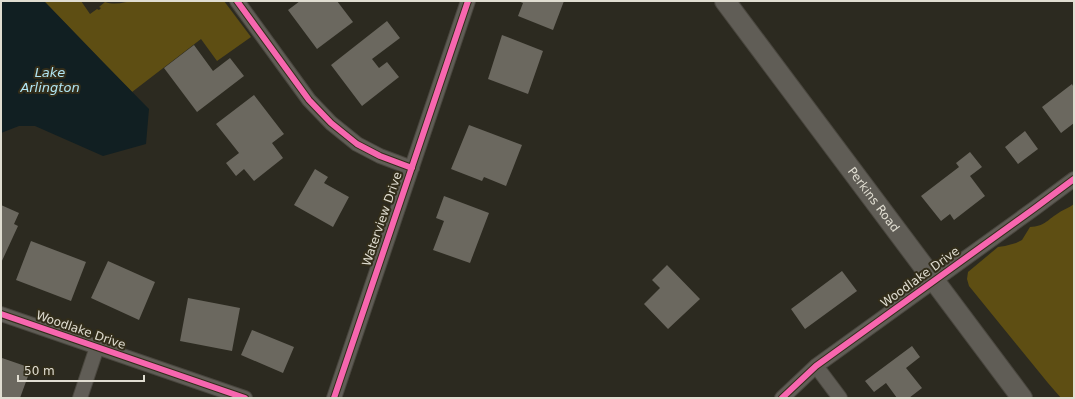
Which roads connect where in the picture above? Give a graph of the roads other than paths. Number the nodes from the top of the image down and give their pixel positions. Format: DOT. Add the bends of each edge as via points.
graph roads {
  1 [pos="237,1"];
  2 [pos="468,1"];
  3 [pos="725,1"];
  4 [pos="412,168"];
  5 [pos="1074,179"];
  6 [pos="934,281"];
  7 [pos="1,314"];
  8 [pos="97,347"];
  9 [pos="816,366"];
  10 [pos="80,398"];
  11 [pos="245,398"];
  12 [pos="334,398"];
  13 [pos="782,398"];
  14 [pos="840,398"];
  15 [pos="1022,398"];
  1 -- 4 [label="street" via="309,100 331,123 356,144"];
  2 -- 4 [label="street, Waterview Drive"];
  3 -- 6 [label="main road, Perkins Road"];
  4 -- 12 [label="street, Waterview Drive"];
  5 -- 6 [label="street, Woodlake Drive"];
  6 -- 9 [label="street, Woodlake Drive"];
  6 -- 15 [label="main road, Perkins Road"];
  7 -- 8 [label="street, Woodlake Drive"];
  8 -- 10 [label="street"];
  8 -- 11 [label="street, Woodlake Drive"];
  9 -- 13 [label="street, Woodlake Drive"];
  9 -- 14 [label="street"];
}
